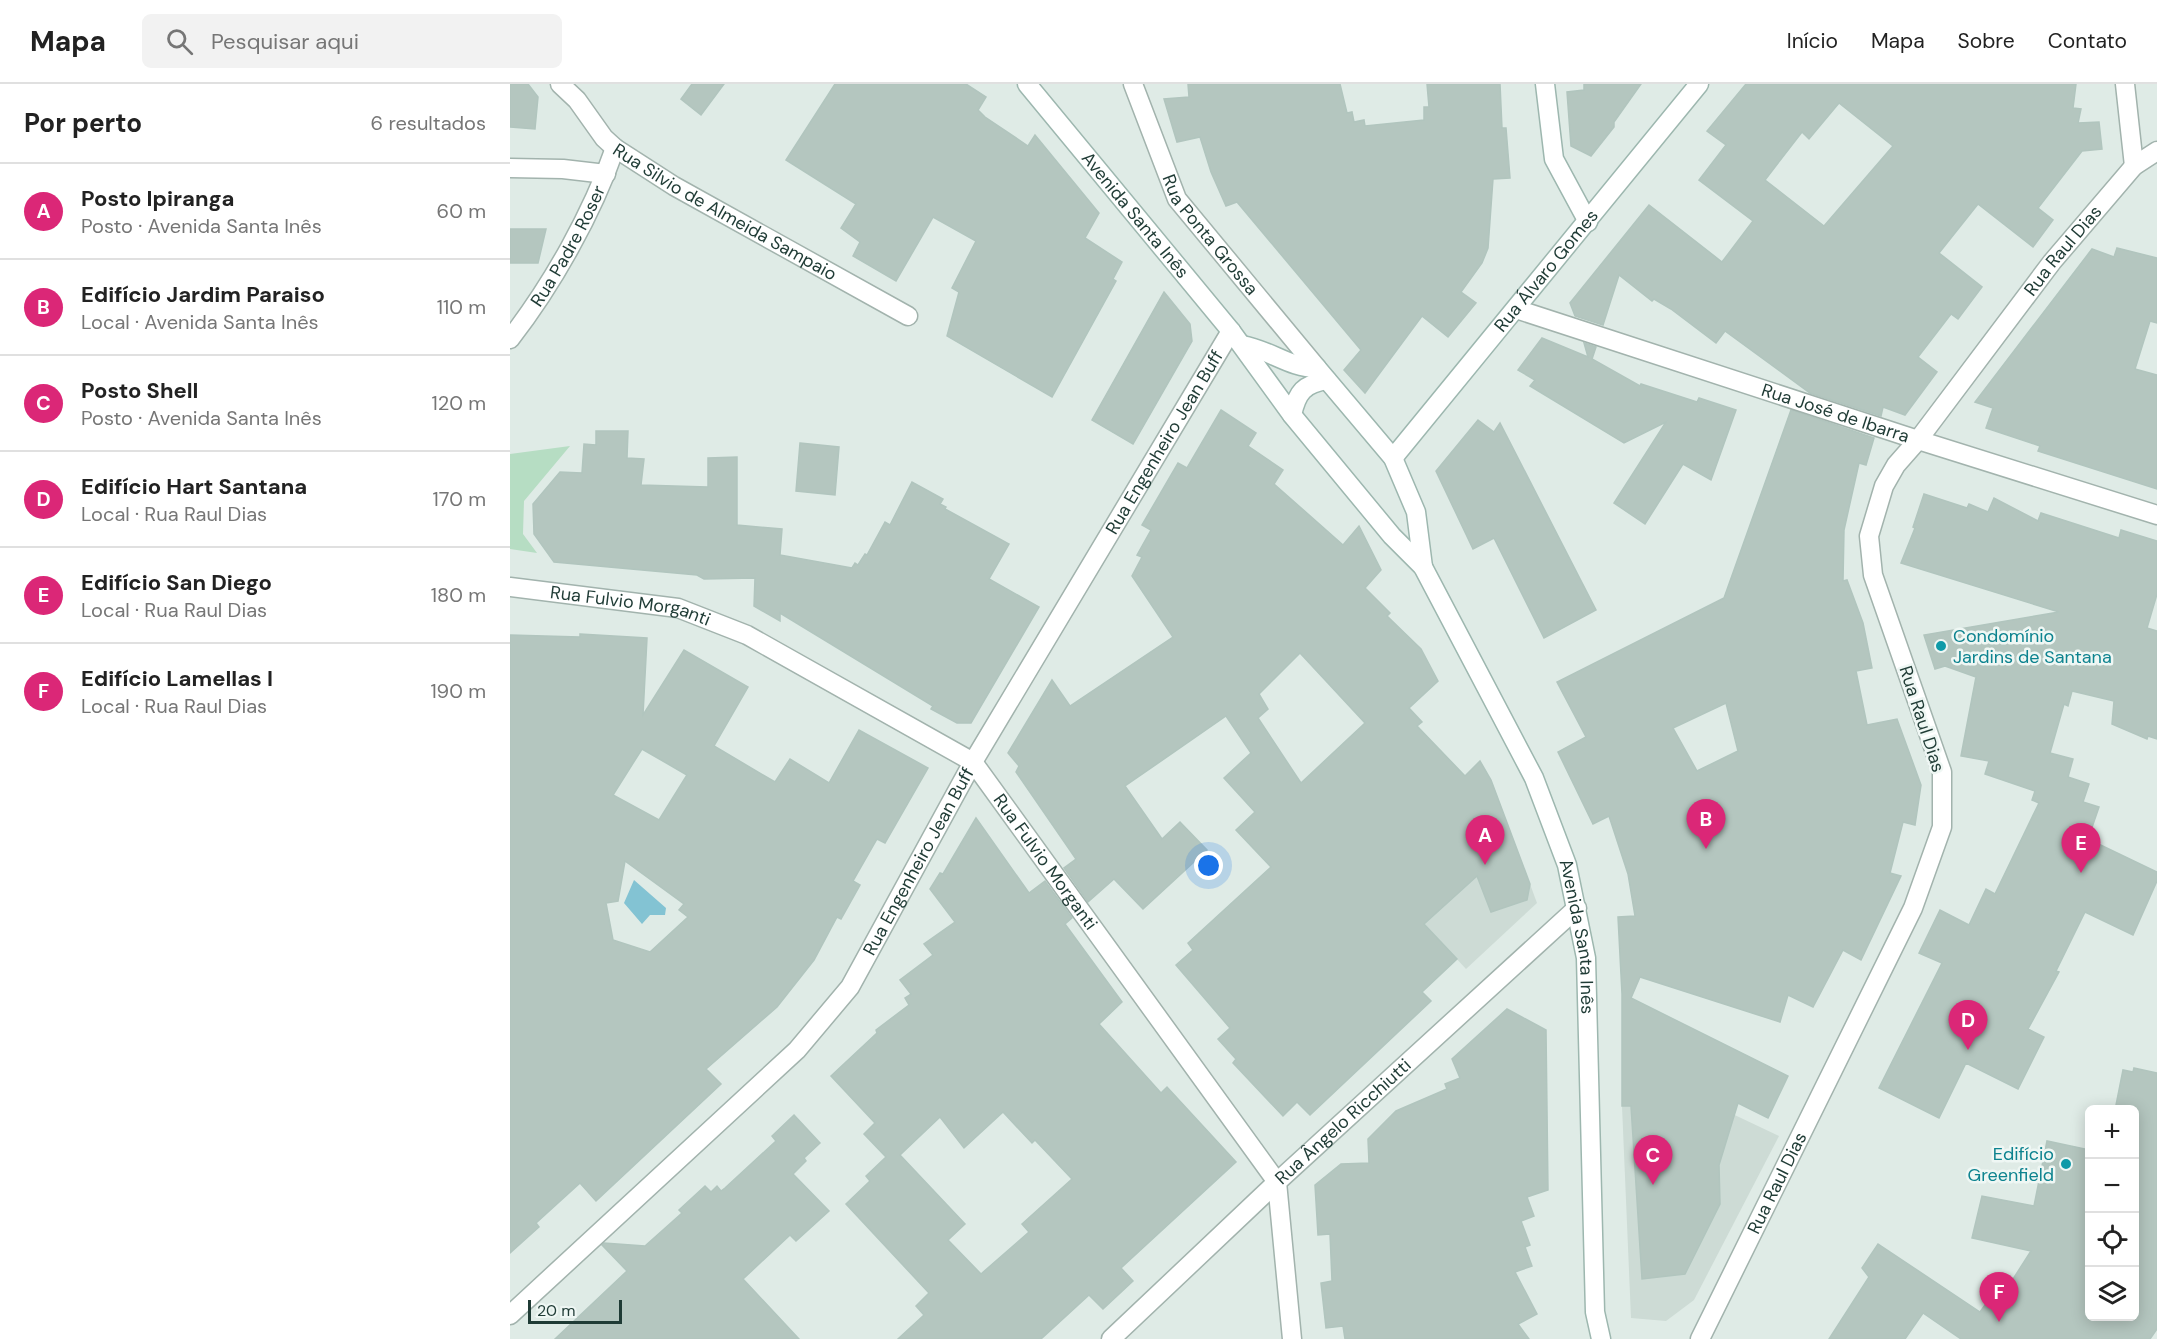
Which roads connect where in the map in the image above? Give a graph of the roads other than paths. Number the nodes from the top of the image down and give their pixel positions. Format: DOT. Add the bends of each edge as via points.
graph roads {
  1 [pos="560,84"];
  2 [pos="1027,84"];
  3 [pos="1133,84"];
  4 [pos="1545,84"];
  5 [pos="1700,84"];
  6 [pos="2125,84"];
  7 [pos="615,148"];
  8 [pos="2157,151"];
  9 [pos="2134,166"];
  10 [pos="510,168"];
  11 [pos="606,174"];
  12 [pos="1588,222"];
  13 [pos="1516,309"];
  14 [pos="908,316"];
  15 [pos="1236,338"];
  16 [pos="510,339"];
  17 [pos="1322,374"];
  18 [pos="1292,415"];
  19 [pos="1918,441"];
  20 [pos="1393,458"];
  21 [pos="1416,512"];
  22 [pos="2157,515"];
  23 [pos="1382,524"];
  24 [pos="1423,567"];
  25 [pos="510,587"];
  26 [pos="974,762"];
  27 [pos="1576,908"];
  28 [pos="1277,1182"];
  29 [pos="510,1315"];
  30 [pos="1111,1339"];
  31 [pos="1292,1339"];
  32 [pos="1601,1339"];
  33 [pos="1700,1339"];
  1 -- 7 [label="street, Rua Silvio de Almeida Sampaio"];
  2 -- 15 [label="street, Avenida Santa Inês"];
  3 -- 17 [label="street, Rua Ponta Grossa" via="1177,199"];
  4 -- 12 [label="street" via="1554,159"];
  5 -- 12 [label="street, Rua Álvaro Gomes"];
  6 -- 9 [label="street"];
  7 -- 11 [label="street, Rua Padre Roser"];
  7 -- 14 [label="street, Rua Silvio de Almeida Sampaio" via="674,186"];
  8 -- 9 [label="street, Rua Raul Dias"];
  9 -- 19 [label="street, Rua Raul Dias" via="2052,262"];
  10 -- 11 [label="street"];
  11 -- 16 [label="street, Rua Padre Roser" via="530,313"];
  12 -- 13 [label="street, Rua Álvaro Gomes"];
  13 -- 19 [label="street, Rua José de Ibarra"];
  13 -- 20 [label="street, Rua Álvaro Gomes"];
  15 -- 17 [label="street" via="1299,368"];
  15 -- 18 [label="street, Avenida Santa Inês"];
  15 -- 26 [label="street, Rua Engenheiro Jean Buff"];
  17 -- 18 [label="street" via="1301,390"];
  17 -- 20 [label="street, Avenida Santa Inês"];
  18 -- 23 [label="street, Avenida Santa Inês"];
  19 -- 22 [label="street, Rua José de Ibarra"];
  19 -- 33 [label="street, Rua Raul Dias" via="1896,465 1884,486 1869,536 1873,574 1942,772 1942,827 1913,908"];
  20 -- 21 [label="street, Avenida Santa Inês"];
  21 -- 23 [label="street" via="1399,523"];
  21 -- 24 [label="street, Avenida Santa Inês"];
  23 -- 24 [label="street, Avenida Santa Inês"];
  24 -- 27 [label="street, Avenida Santa Inês" via="1534,778 1561,848"];
  25 -- 26 [label="street, Rua Fulvio Morganti" via="678,608 747,635"];
  26 -- 28 [label="street, Rua Fulvio Morganti"];
  26 -- 29 [label="street, Rua Engenheiro Jean Buff" via="843,996 797,1050"];
  27 -- 28 [label="street, Rua Ângelo Ricchiutti"];
  27 -- 32 [label="street, Avenida Santa Inês" via="1586,958 1595,1312"];
  28 -- 30 [label="street, Rua Ângelo Ricchiutti"];
  28 -- 31 [label="street"];
}
